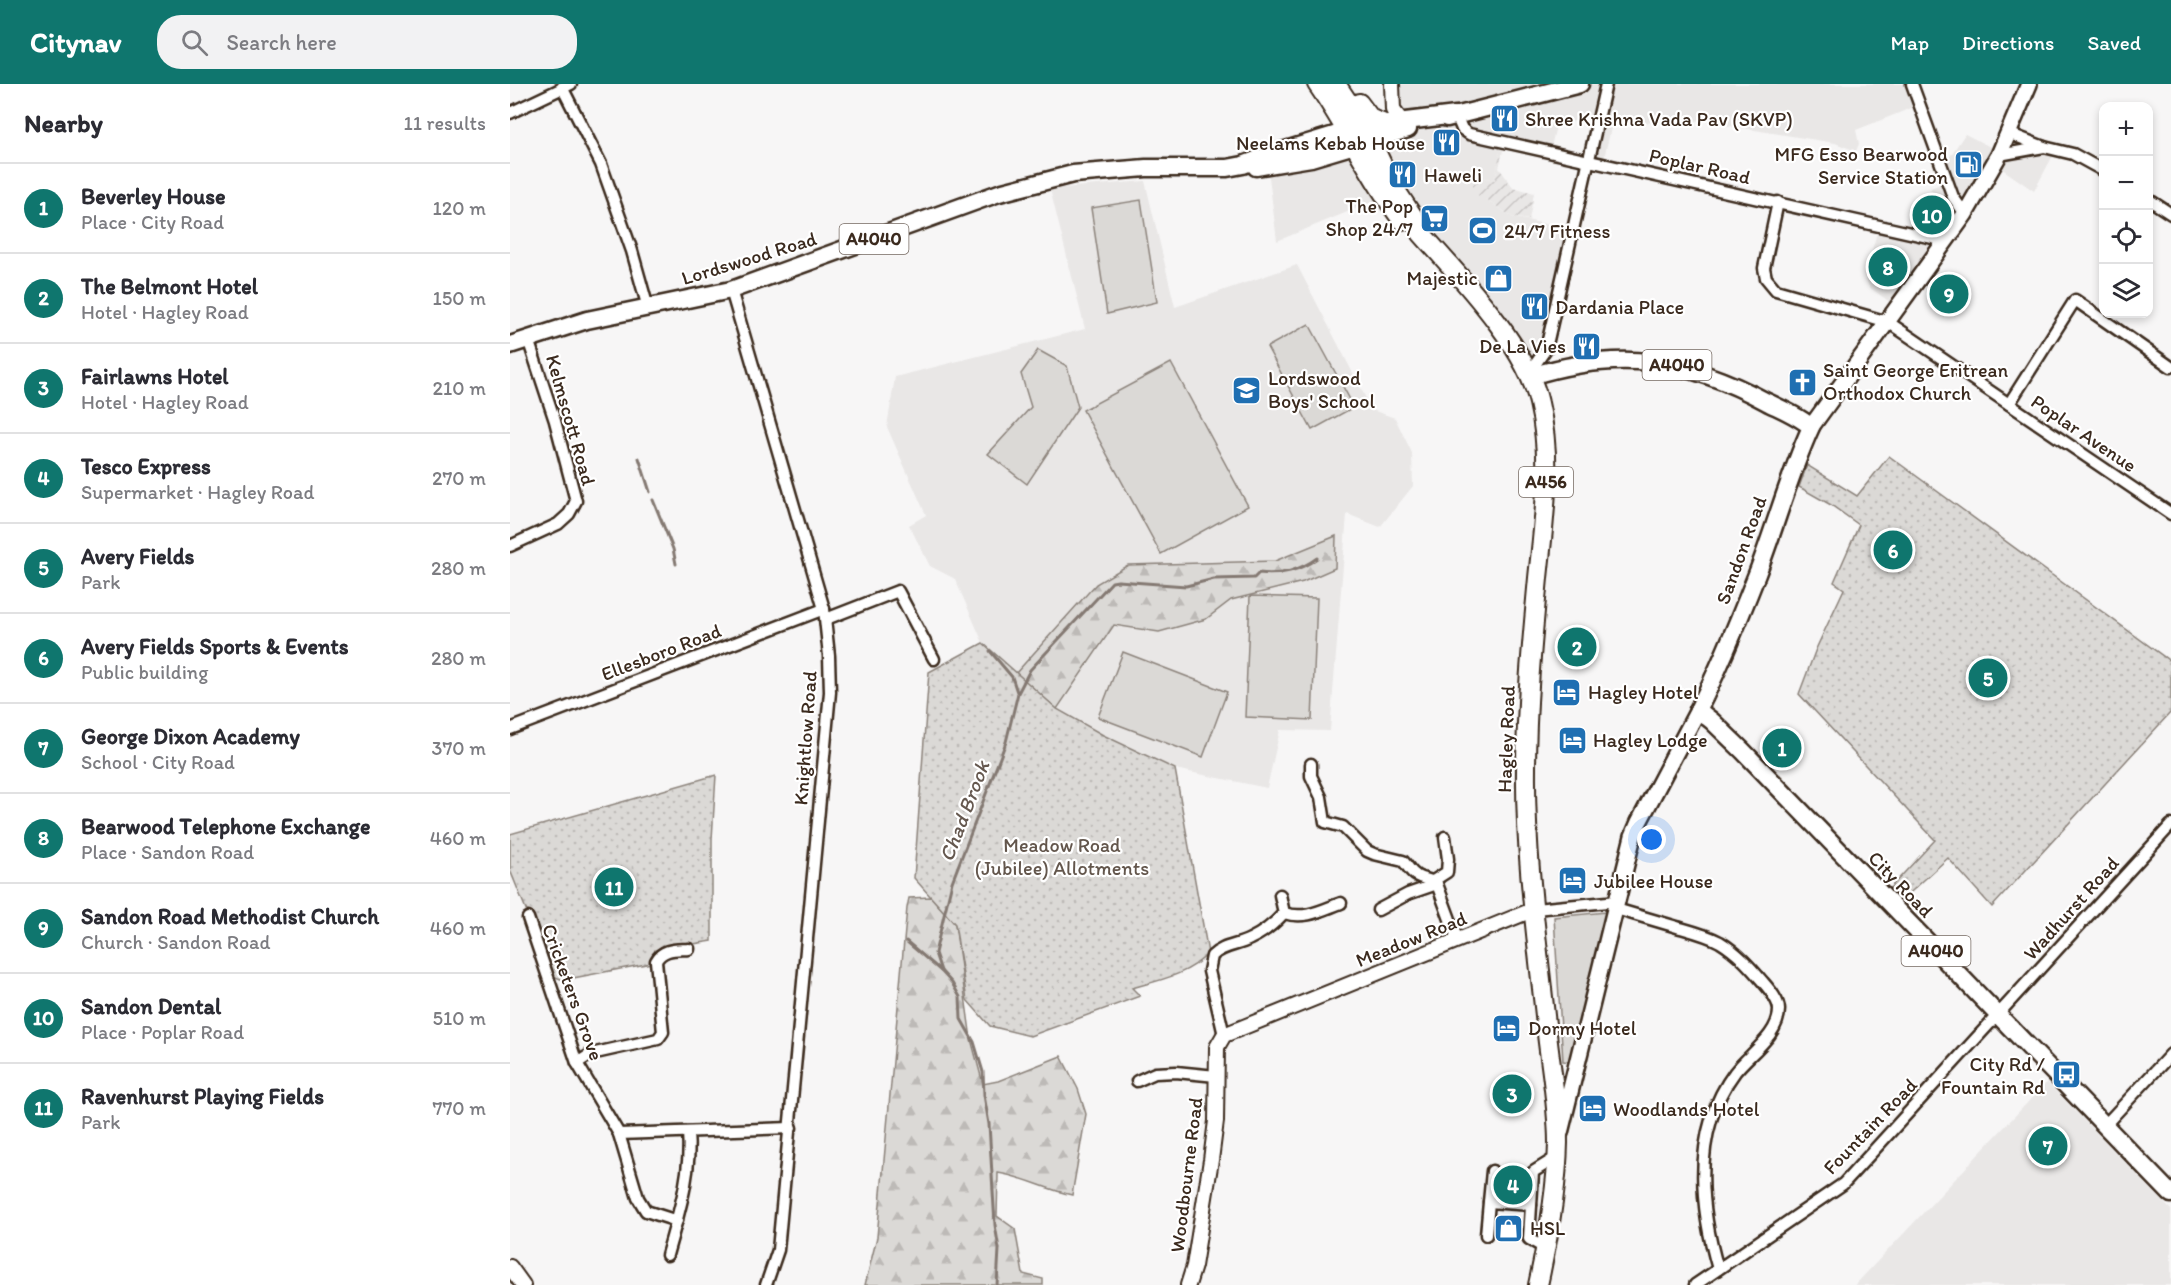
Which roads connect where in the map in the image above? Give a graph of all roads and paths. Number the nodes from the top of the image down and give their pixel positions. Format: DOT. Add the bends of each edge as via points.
graph roads {
  1 [pos="1317,84"];
  2 [pos="1336,84"];
  3 [pos="1342,84"];
  4 [pos="1392,84"];
  5 [pos="1580,84"];
  6 [pos="1606,84"];
  7 [pos="1912,84"];
  8 [pos="2029,84"];
  9 [pos="566,86"];
  10 [pos="510,113"];
  11 [pos="1456,115"];
  12 [pos="1402,122"];
  13 [pos="1382,123"];
  14 [pos="2008,133"];
  15 [pos="1358,134"];
  16 [pos="2044,147"];
  17 [pos="1999,155"];
  18 [pos="1590,159"];
  19 [pos="2099,169"];
  20 [pos="1778,202"];
  21 [pos="2153,202"];
  22 [pos="1965,214"];
  23 [pos="2171,214"];
  24 [pos="1946,241"];
  25 [pos="731,290"];
  26 [pos="648,308"];
  27 [pos="1888,322"];
  28 [pos="528,339"];
  29 [pos="510,345"];
  30 [pos="2171,367"];
  31 [pos="1530,374"];
  32 [pos="2009,404"];
  33 [pos="1811,427"];
  34 [pos="2171,514"];
  35 [pos="510,546"];
  36 [pos="825,614"];
  37 [pos="934,659"];
  38 [pos="1698,710"];
  39 [pos="510,729"];
  40 [pos="1311,764"];
  41 [pos="2171,825"];
  42 [pos="1445,837"];
  43 [pos="1435,883"];
  44 [pos="1280,895"];
  45 [pos="1341,903"];
  46 [pos="1617,905"];
  47 [pos="1535,909"];
  48 [pos="1378,910"];
  49 [pos="1284,913"];
  50 [pos="528,918"];
  51 [pos="1458,942"];
  52 [pos="689,950"];
  53 [pos="1997,1015"];
  54 [pos="1224,1035"];
  55 [pos="2171,1054"];
  56 [pos="577,1064"];
  57 [pos="1576,1070"];
  58 [pos="1216,1076"];
  59 [pos="1137,1081"];
  60 [pos="1555,1091"];
  61 [pos="2105,1125"];
  62 [pos="790,1128"];
  63 [pos="688,1132"];
  64 [pos="619,1134"];
  65 [pos="1557,1149"];
  66 [pos="1492,1171"];
  67 [pos="2171,1194"];
  68 [pos="1489,1202"];
  69 [pos="1531,1205"];
  70 [pos="677,1221"];
  71 [pos="1486,1235"];
  72 [pos="1545,1249"];
  73 [pos="666,1255"];
  74 [pos="510,1267"];
  75 [pos="1718,1269"];
  76 [pos="523,1285"];
  77 [pos="766,1285"];
  78 [pos="1188,1285"];
  79 [pos="1538,1285"];
  80 [pos="1695,1285"];
  1 -- 15 [label="highway, A456"];
  2 -- 15 [label="highway, A456"];
  3 -- 13 [label="highway" via="1367,116"];
  4 -- 12 [label="street" via="1393,110"];
  5 -- 11 [label="main road"];
  6 -- 18 [label="street"];
  7 -- 22 [label="street" via="1953,197"];
  8 -- 14 [label="main road, Sandon Road"];
  9 -- 10 [label="street"];
  9 -- 26 [label="street" via="601,164"];
  11 -- 12 [label="main road"];
  11 -- 15 [label="main road" via="1422,127"];
  11 -- 18 [label="street, Poplar Road" via="1469,134"];
  12 -- 13 [label="main road"];
  13 -- 15 [label="main road"];
  14 -- 16 [label="street"];
  14 -- 17 [label="main road, Sandon Road"];
  15 -- 25 [label="main road, Lordswood Road / A4040" via="1227,168 1146,168 1073,174 999,193"];
  15 -- 31 [label="highway, Hagley Road / A456" via="1388,201 1407,226 1421,232 1506,335"];
  16 -- 17 [label="street"];
  16 -- 19 [label="street" via="2073,154"];
  17 -- 22 [label="main road, Sandon Road"];
  18 -- 20 [label="street, Poplar Road"];
  18 -- 31 [label="street" via="1546,349"];
  20 -- 24 [label="street, Poplar Road"];
  20 -- 27 [label="street, Poplar Avenue" via="1764,268 1770,285"];
  21 -- 23 [label="street"];
  22 -- 24 [label="main road, Sandon Road"];
  24 -- 27 [label="main road, Sandon Road"];
  25 -- 26 [label="main road, Lordswood Road / A4040"];
  25 -- 36 [label="street, Knightlow Road"];
  26 -- 28 [label="main road, Lordswood Road / A4040" via="587,320"];
  27 -- 32 [label="street, Poplar Avenue"];
  27 -- 33 [label="main road, Sandon Road"];
  28 -- 29 [label="main road, Lordswood Road / A4040"];
  28 -- 35 [label="street, Kelmscott Road" via="576,501 558,524"];
  30 -- 32 [label="street" via="2075,300"];
  31 -- 33 [label="main road, A4040" via="1604,360 1679,366 1727,381"];
  31 -- 47 [label="highway, Hagley Road / A456" via="1539,400 1548,462 1526,771"];
  32 -- 34 [label="street, Poplar Avenue"];
  33 -- 38 [label="main road, Sandon Road" via="1757,574"];
  36 -- 37 [label="street, Ellesboro Road" via="903,588"];
  36 -- 39 [label="street, Ellesboro Road"];
  36 -- 62 [label="street, Knightlow Road" via="830,692"];
  38 -- 46 [label="main road, Sandon Road" via="1639,822"];
  38 -- 53 [label="main road, City Road / A4040" via="1743,751"];
  40 -- 43 [label="street" via="1325,822 1343,827 1366,851 1403,861 1417,876"];
  41 -- 53 [label="street, Wadhurst Road"];
  42 -- 43 [label="street" via="1447,872"];
  43 -- 48 [label="street"];
  43 -- 51 [label="street"];
  44 -- 49 [label="street"];
  45 -- 49 [label="street" via="1305,916"];
  46 -- 47 [label="street, Meadow Road"];
  46 -- 57 [label="main road, Sandon Road"];
  46 -- 75 [label="street" via="1719,942 1743,959 1777,1001 1779,1009 1773,1029 1734,1074 1720,1098 1703,1155 1704,1208"];
  47 -- 51 [label="street, Meadow Road"];
  47 -- 60 [label="highway, Hagley Road / A456"];
  49 -- 54 [label="street" via="1250,940 1225,947 1212,956 1209,971"];
  50 -- 56 [label="street, Cricketers Grove"];
  51 -- 54 [label="street, Meadow Road"];
  52 -- 56 [label="street" via="667,951 656,961 663,1032 658,1039 591,1054"];
  53 -- 61 [label="main road, City Road / A4040"];
  53 -- 75 [label="street, Fountain Road" via="1843,1184"];
  54 -- 58 [label="street, Woodbourne Road" via="1217,1047"];
  55 -- 61 [label="street"];
  56 -- 64 [label="street, Cricketers Grove"];
  57 -- 60 [label="main road"];
  57 -- 65 [label="main road, Sandon Road"];
  58 -- 59 [label="street" via="1155,1073"];
  58 -- 78 [label="street, Woodbourne Road" via="1211,1160"];
  60 -- 65 [label="highway, Hagley Road / A456"];
  61 -- 67 [label="main road, City Road / A4040"];
  62 -- 63 [label="street"];
  62 -- 77 [label="street, Knightlow Road" via="778,1250"];
  63 -- 64 [label="street"];
  63 -- 70 [label="street" via="687,1174"];
  64 -- 70 [label="street, Cricketers Grove" via="638,1198 646,1211"];
  65 -- 69 [label="street" via="1533,1172"];
  65 -- 72 [label="highway, Hagley Road / A456"];
  66 -- 68 [label="street"];
  68 -- 69 [label="street"];
  68 -- 71 [label="street"];
  69 -- 72 [label="street" via="1529,1239"];
  70 -- 73 [label="street"];
  72 -- 79 [label="highway, Hagley Road / A456"];
  74 -- 76 [label="street"];
  75 -- 80 [label="street, Fountain Road"];
}
